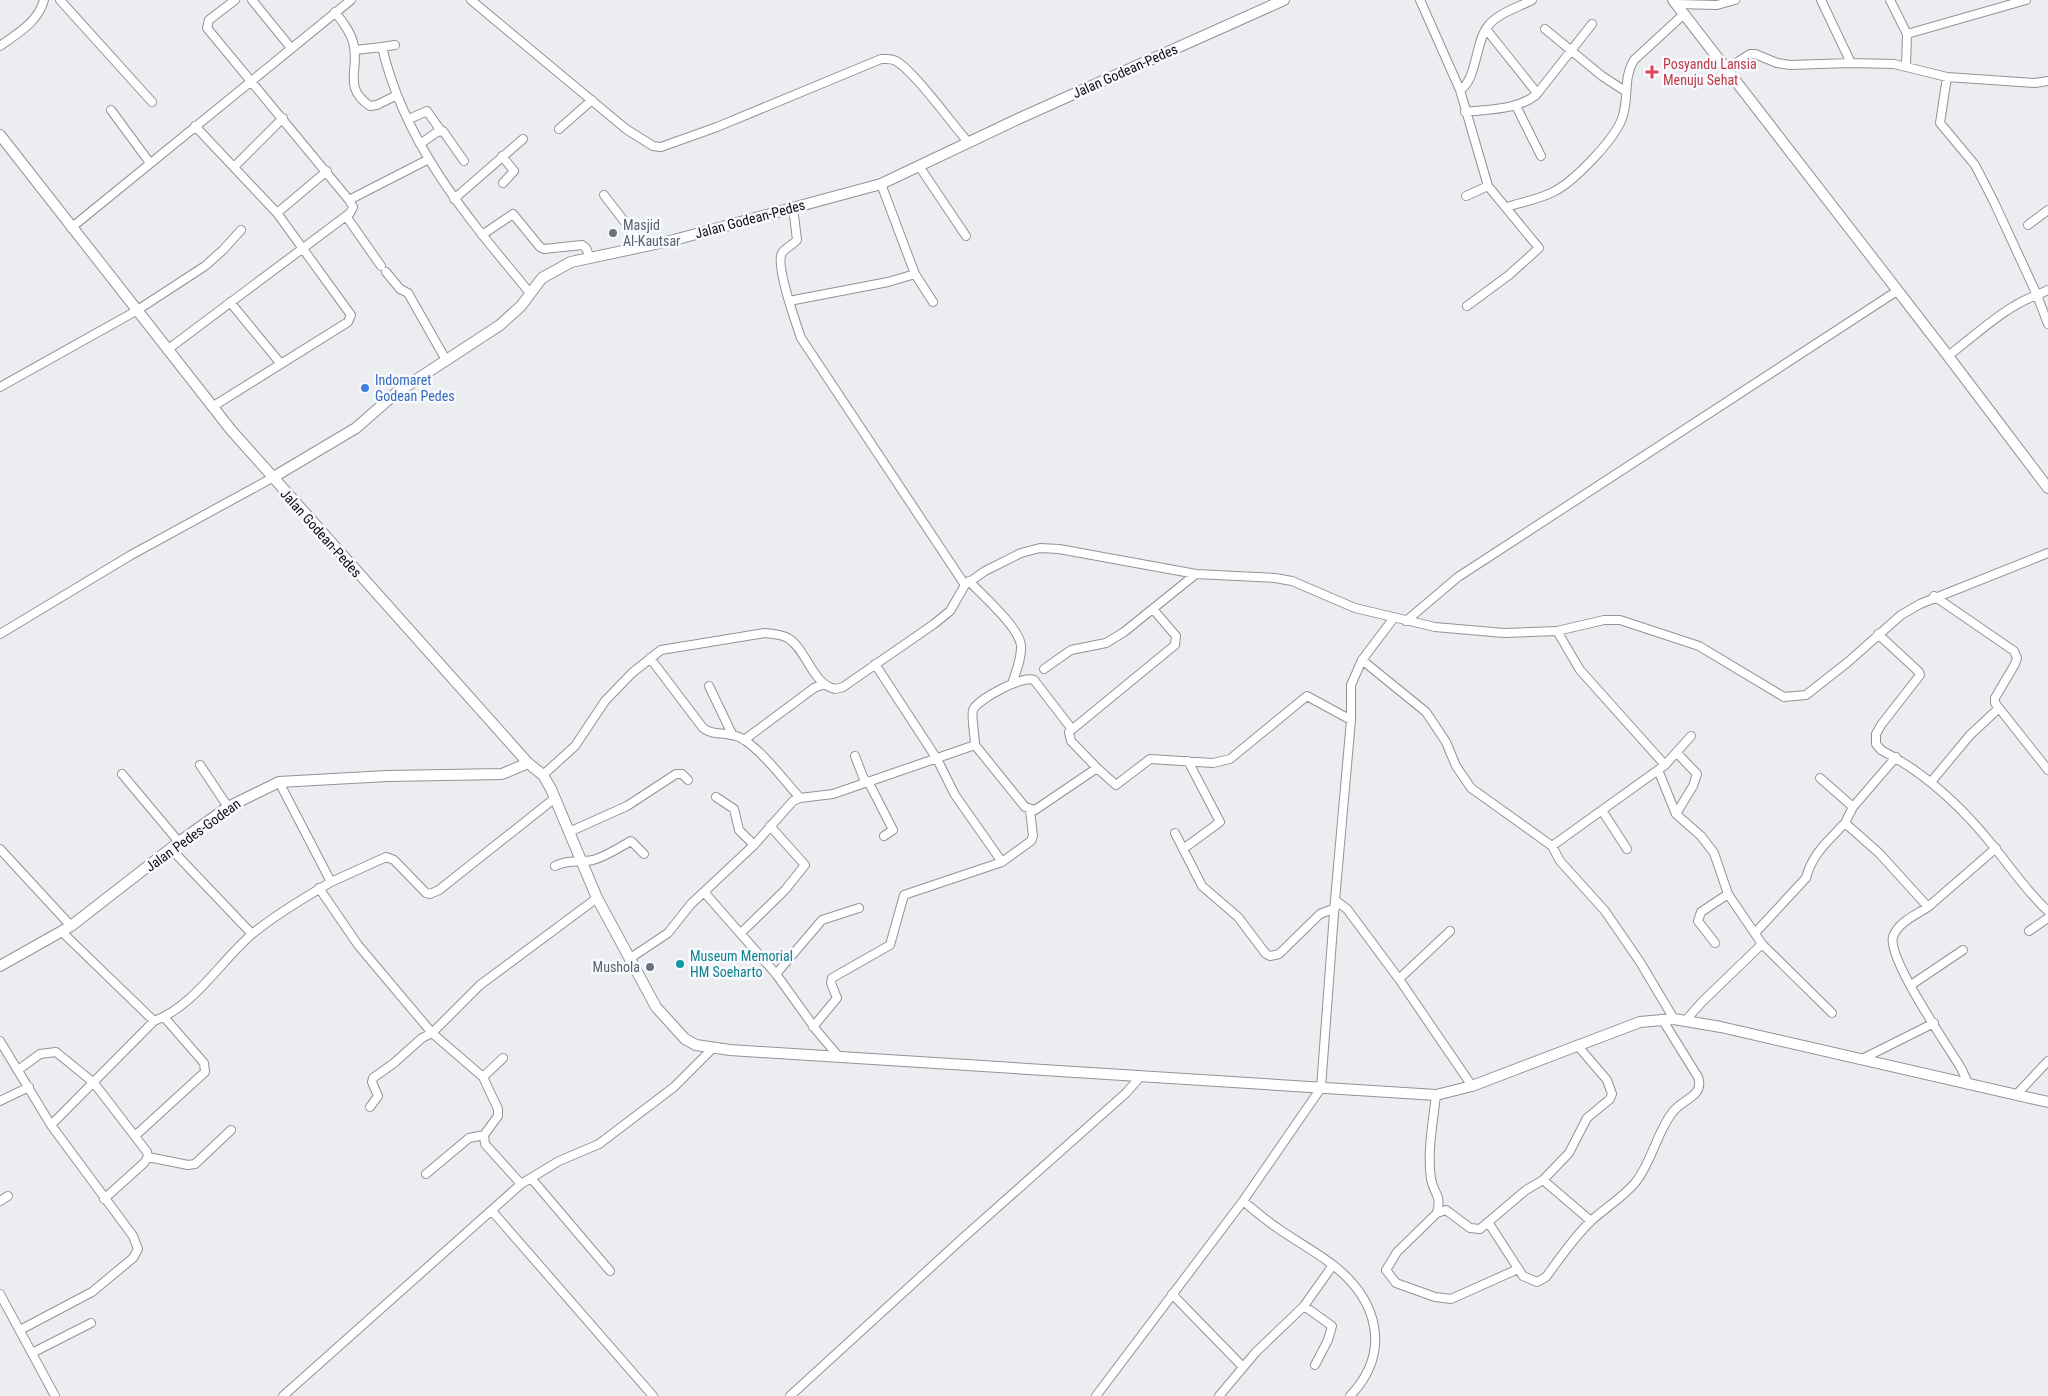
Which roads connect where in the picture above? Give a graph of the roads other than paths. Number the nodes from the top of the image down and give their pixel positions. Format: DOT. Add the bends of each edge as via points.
graph roads {
  1 [pos="44,0"];
  2 [pos="60,0"];
  3 [pos="235,0"];
  4 [pos="252,0"];
  5 [pos="350,0"];
  6 [pos="471,0"];
  7 [pos="1284,0"];
  8 [pos="1420,0"];
  9 [pos="1532,0"];
  10 [pos="1735,0"];
  11 [pos="1821,0"];
  12 [pos="1890,0"];
  13 [pos="2026,0"];
  14 [pos="1675,2"];
  15 [pos="335,12"];
  16 [pos="1684,14"];
  17 [pos="1592,24"];
  18 [pos="1486,29"];
  19 [pos="1545,29"];
  20 [pos="1907,34"];
  21 [pos="0,46"];
  22 [pos="395,46"];
  23 [pos="382,47"];
  24 [pos="291,48"];
  25 [pos="355,50"];
  26 [pos="1571,51"];
  27 [pos="1851,63"];
  28 [pos="1906,66"];
  29 [pos="1727,69"];
  30 [pos="1946,77"];
  31 [pos="250,81"];
  32 [pos="2048,81"];
  33 [pos="1460,90"];
  34 [pos="1625,91"];
  35 [pos="1537,93"];
  36 [pos="397,96"];
  37 [pos="592,100"];
  38 [pos="152,102"];
  39 [pos="1516,106"];
  40 [pos="110,110"];
  41 [pos="1465,112"];
  42 [pos="283,118"];
  43 [pos="409,119"];
  44 [pos="195,126"];
  45 [pos="559,129"];
  46 [pos="441,131"];
  47 [pos="0,135"];
  48 [pos="522,138"];
  49 [pos="968,142"];
  50 [pos="420,144"];
  51 [pos="502,156"];
  52 [pos="1541,156"];
  53 [pos="428,160"];
  54 [pos="464,161"];
  55 [pos="150,163"];
  56 [pos="919,166"];
  57 [pos="234,167"];
  58 [pos="327,171"];
  59 [pos="503,183"];
  60 [pos="882,184"];
  61 [pos="1488,186"];
  62 [pos="604,195"];
  63 [pos="1466,196"];
  64 [pos="454,199"];
  65 [pos="349,200"];
  66 [pos="793,207"];
  67 [pos="1507,207"];
  68 [pos="2048,210"];
  69 [pos="277,213"];
  70 [pos="346,216"];
  71 [pos="2028,225"];
  72 [pos="72,228"];
  73 [pos="241,230"];
  74 [pos="482,235"];
  75 [pos="966,236"];
  76 [pos="303,247"];
  77 [pos="644,247"];
  78 [pos="590,258"];
  79 [pos="915,274"];
  80 [pos="1897,290"];
  81 [pos="2048,290"];
  82 [pos="530,293"];
  83 [pos="2037,295"];
  84 [pos="789,301"];
  85 [pos="230,302"];
  86 [pos="933,302"];
  87 [pos="1467,306"];
  88 [pos="136,311"];
  89 [pos="2048,324"];
  90 [pos="167,350"];
  91 [pos="1948,356"];
  92 [pos="446,360"];
  93 [pos="281,364"];
  94 [pos="0,387"];
  95 [pos="212,407"];
  96 [pos="272,478"];
  97 [pos="2048,488"];
  98 [pos="2048,553"];
  99 [pos="1196,574"];
  100 [pos="967,583"];
  101 [pos="1934,596"];
  102 [pos="1153,608"];
  103 [pos="1394,619"];
  104 [pos="1406,621"];
  105 [pos="1557,631"];
  106 [pos="0,634"];
  107 [pos="1878,634"];
  108 [pos="650,658"];
  109 [pos="1362,660"];
  110 [pos="875,664"];
  111 [pos="1044,669"];
  112 [pos="824,684"];
  113 [pos="1012,684"];
  114 [pos="709,686"];
  115 [pos="1998,709"];
  116 [pos="1351,720"];
  117 [pos="1071,728"];
  118 [pos="732,734"];
  119 [pos="1691,736"];
  120 [pos="744,740"];
  121 [pos="975,745"];
  122 [pos="1678,754"];
  123 [pos="854,756"];
  124 [pos="938,758"];
  125 [pos="1896,758"];
  126 [pos="1188,761"];
  127 [pos="528,763"];
  128 [pos="200,765"];
  129 [pos="1665,765"];
  130 [pos="1096,768"];
  131 [pos="1658,770"];
  132 [pos="2048,770"];
  133 [pos="122,774"];
  134 [pos="542,775"];
  135 [pos="1820,778"];
  136 [pos="688,780"];
  137 [pos="867,781"];
  138 [pos="279,782"];
  139 [pos="1931,782"];
  140 [pos="716,797"];
  141 [pos="555,798"];
  142 [pos="800,798"];
  143 [pos="228,807"];
  144 [pos="1852,807"];
  145 [pos="1030,810"];
  146 [pos="1603,812"];
  147 [pos="1676,814"];
  148 [pos="1845,823"];
  149 [pos="770,826"];
  150 [pos="569,832"];
  151 [pos="1175,832"];
  152 [pos="884,836"];
  153 [pos="754,845"];
  154 [pos="175,846"];
  155 [pos="1552,846"];
  156 [pos="1996,848"];
  157 [pos="0,849"];
  158 [pos="1183,849"];
  159 [pos="1626,849"];
  160 [pos="644,854"];
  161 [pos="580,862"];
  162 [pos="1002,862"];
  163 [pos="555,866"];
  164 [pos="331,882"];
  165 [pos="319,888"];
  166 [pos="704,892"];
  167 [pos="1728,894"];
  168 [pos="597,898"];
  169 [pos="1335,904"];
  170 [pos="859,908"];
  171 [pos="1928,908"];
  172 [pos="2048,911"];
  173 [pos="2048,918"];
  174 [pos="71,926"];
  175 [pos="1450,931"];
  176 [pos="2029,931"];
  177 [pos="62,932"];
  178 [pos="1755,933"];
  179 [pos="252,934"];
  180 [pos="741,934"];
  181 [pos="1714,943"];
  182 [pos="1762,944"];
  183 [pos="1963,950"];
  184 [pos="629,959"];
  185 [pos="0,966"];
  186 [pos="776,974"];
  187 [pos="1399,979"];
  188 [pos="1911,985"];
  189 [pos="1832,1013"];
  190 [pos="164,1017"];
  191 [pos="1662,1019"];
  192 [pos="1674,1019"];
  193 [pos="154,1020"];
  194 [pos="1686,1020"];
  195 [pos="1934,1024"];
  196 [pos="813,1027"];
  197 [pos="432,1033"];
  198 [pos="0,1040"];
  199 [pos="1577,1045"];
  200 [pos="713,1048"];
  201 [pos="839,1057"];
  202 [pos="503,1058"];
  203 [pos="1860,1060"];
  204 [pos="2048,1061"];
  205 [pos="18,1070"];
  206 [pos="1141,1076"];
  207 [pos="483,1077"];
  208 [pos="94,1083"];
  209 [pos="1969,1085"];
  210 [pos="29,1086"];
  211 [pos="1472,1086"];
  212 [pos="1322,1088"];
  213 [pos="2017,1094"];
  214 [pos="1436,1095"];
  215 [pos="0,1101"];
  216 [pos="2048,1102"];
  217 [pos="370,1107"];
  218 [pos="51,1125"];
  219 [pos="231,1130"];
  220 [pos="136,1135"];
  221 [pos="484,1135"];
  222 [pos="148,1157"];
  223 [pos="426,1174"];
  224 [pos="531,1178"];
  225 [pos="1543,1180"];
  226 [pos="521,1184"];
  227 [pos="8,1196"];
  228 [pos="104,1198"];
  229 [pos="0,1201"];
  230 [pos="1243,1201"];
  231 [pos="492,1212"];
  232 [pos="1437,1213"];
  233 [pos="1591,1221"];
  234 [pos="1488,1222"];
  235 [pos="1333,1265"];
  236 [pos="1518,1269"];
  237 [pos="610,1271"];
  238 [pos="0,1294"];
  239 [pos="1172,1294"];
  240 [pos="1304,1306"];
  241 [pos="91,1323"];
  242 [pos="20,1330"];
  243 [pos="32,1352"];
  244 [pos="1315,1364"];
  245 [pos="1242,1367"];
  246 [pos="55,1396"];
  247 [pos="283,1396"];
  248 [pos="653,1396"];
  249 [pos="790,1396"];
  250 [pos="1096,1396"];
  251 [pos="1219,1396"];
  252 [pos="1350,1396"];
  1 -- 21 [label="street" via="33,22"];
  2 -- 38 [label="street"];
  3 -- 31 [label="street" via="207,25"];
  4 -- 24 [label="street"];
  5 -- 15 [label="street"];
  6 -- 37 [label="street"];
  7 -- 49 [label="street, Jalan Godean-Pedes"];
  8 -- 33 [label="street"];
  9 -- 18 [label="street" via="1493,20"];
  10 -- 14 [label="street" via="1717,5"];
  11 -- 27 [label="street"];
  12 -- 20 [label="street"];
  13 -- 20 [label="street"];
  14 -- 16 [label="street"];
  15 -- 24 [label="street"];
  15 -- 25 [label="street" via="348,29"];
  16 -- 29 [label="street"];
  16 -- 34 [label="street" via="1634,60 1627,75"];
  17 -- 26 [label="street"];
  18 -- 33 [label="street" via="1471,74"];
  18 -- 35 [label="street"];
  19 -- 26 [label="street"];
  20 -- 28 [label="street"];
  22 -- 23 [label="street"];
  23 -- 25 [label="street"];
  23 -- 36 [label="street"];
  24 -- 31 [label="street"];
  25 -- 36 [label="street" via="354,89 359,98 370,106 377,106"];
  26 -- 34 [label="street"];
  26 -- 35 [label="street"];
  27 -- 28 [label="street"];
  27 -- 29 [label="street" via="1790,65 1750,54"];
  28 -- 30 [label="street"];
  29 -- 80 [label="street"];
  30 -- 32 [label="street" via="2034,83"];
  30 -- 83 [label="street" via="1940,123 1974,165 1988,189"];
  31 -- 42 [label="street"];
  31 -- 44 [label="street"];
  33 -- 41 [label="street"];
  34 -- 67 [label="street" via="1621,121 1613,135 1574,177 1555,191"];
  35 -- 39 [label="street"];
  36 -- 43 [label="street"];
  37 -- 45 [label="street"];
  37 -- 49 [label="street" via="626,129 653,146 661,147 889,58 910,74"];
  39 -- 41 [label="street"];
  39 -- 52 [label="street"];
  40 -- 55 [label="street"];
  41 -- 61 [label="street"];
  42 -- 57 [label="street"];
  42 -- 58 [label="street"];
  43 -- 46 [label="street" via="427,111"];
  43 -- 50 [label="street"];
  44 -- 55 [label="street"];
  44 -- 57 [label="street"];
  46 -- 50 [label="street"];
  46 -- 54 [label="street" via="446,133"];
  47 -- 72 [label="street"];
  48 -- 51 [label="street"];
  49 -- 56 [label="street, Jalan Godean-Pedes"];
  50 -- 53 [label="street"];
  51 -- 59 [label="street" via="514,171"];
  51 -- 64 [label="street"];
  53 -- 64 [label="street"];
  53 -- 65 [label="street"];
  55 -- 72 [label="street"];
  56 -- 60 [label="street, Jalan Godean-Pedes"];
  56 -- 75 [label="street"];
  57 -- 69 [label="street"];
  58 -- 65 [label="street"];
  58 -- 69 [label="street"];
  60 -- 66 [label="street, Jalan Godean-Pedes"];
  60 -- 79 [label="street"];
  61 -- 63 [label="street"];
  61 -- 67 [label="street"];
  62 -- 77 [label="street"];
  64 -- 74 [label="street"];
  65 -- 70 [label="street" via="353,207"];
  66 -- 77 [label="street, Jalan Godean-Pedes"];
  66 -- 84 [label="street" via="797,240 783,251 780,260"];
  67 -- 87 [label="street" via="1539,248"];
  68 -- 71 [label="street"];
  69 -- 76 [label="street"];
  70 -- 76 [label="street"];
  70 -- 92 [label="street" via="400,289 408,293"];
  72 -- 88 [label="street"];
  73 -- 88 [label="street" via="205,266"];
  74 -- 78 [label="street" via="513,214 540,247 582,245"];
  74 -- 82 [label="street"];
  76 -- 85 [label="street"];
  76 -- 93 [label="street" via="350,315 348,322"];
  77 -- 78 [label="street, Jalan Godean-Pedes"];
  78 -- 82 [label="street, Jalan Godean-Pedes" via="555,270 542,278"];
  79 -- 84 [label="street"];
  79 -- 86 [label="street"];
  80 -- 91 [label="street"];
  80 -- 104 [label="street" via="1458,576"];
  81 -- 83 [label="street"];
  82 -- 92 [label="street, Jalan Godean-Pedes" via="508,319"];
  83 -- 89 [label="street"];
  83 -- 91 [label="street" via="1993,321"];
  84 -- 100 [label="street" via="801,338"];
  85 -- 90 [label="street"];
  85 -- 93 [label="street"];
  88 -- 90 [label="street"];
  88 -- 94 [label="street"];
  90 -- 95 [label="street"];
  91 -- 97 [label="street"];
  92 -- 96 [label="street, Jalan Godean-Pedes" via="396,393 356,428"];
  93 -- 95 [label="street"];
  95 -- 96 [label="street"];
  96 -- 106 [label="street" via="131,555"];
  96 -- 127 [label="street, Jalan Godean-Pedes"];
  98 -- 101 [label="street"];
  99 -- 100 [label="street" via="1040,548 1021,553"];
  99 -- 102 [label="street"];
  99 -- 103 [label="street" via="1292,581 1355,608"];
  100 -- 110 [label="street" via="950,611"];
  100 -- 113 [label="street" via="1004,618 1019,640 1020,657"];
  101 -- 107 [label="street" via="1901,615"];
  101 -- 115 [label="street" via="2014,651 2015,664 1995,698"];
  102 -- 111 [label="street" via="1106,642 1071,650"];
  102 -- 117 [label="street" via="1176,636 1175,645"];
  103 -- 104 [label="street"];
  103 -- 109 [label="street"];
  104 -- 105 [label="street" via="1504,633"];
  105 -- 107 [label="street" via="1604,620 1634,623 1699,646 1784,697 1806,695"];
  105 -- 129 [label="street" via="1580,670"];
  107 -- 125 [label="street" via="1920,675 1876,734 1876,744"];
  108 -- 112 [label="street" via="661,650 674,647 765,633 780,635 794,643"];
  108 -- 118 [label="street" via="703,728 713,734"];
  108 -- 134 [label="street" via="605,700 575,746"];
  109 -- 116 [label="street" via="1351,685"];
  109 -- 155 [label="street" via="1426,712 1471,788"];
  110 -- 112 [label="street" via="843,687 835,689"];
  110 -- 124 [label="street"];
  112 -- 120 [label="street"];
  113 -- 117 [label="street" via="1034,680"];
  113 -- 121 [label="street" via="975,708 972,715"];
  114 -- 118 [label="street"];
  115 -- 132 [label="street"];
  115 -- 139 [label="street" via="1970,735"];
  116 -- 126 [label="street" via="1307,696 1230,759 1213,763"];
  116 -- 169 [label="street"];
  117 -- 130 [label="street" via="1071,740"];
  118 -- 120 [label="street"];
  119 -- 122 [label="street"];
  120 -- 142 [label="street"];
  121 -- 124 [label="street"];
  121 -- 145 [label="street"];
  122 -- 129 [label="street"];
  122 -- 147 [label="street" via="1697,774"];
  123 -- 137 [label="street"];
  124 -- 137 [label="street"];
  124 -- 162 [label="street" via="955,795"];
  125 -- 139 [label="street"];
  125 -- 144 [label="street"];
  126 -- 130 [label="street" via="1150,758 1116,785"];
  126 -- 158 [label="street" via="1220,822"];
  127 -- 134 [label="street, Jalan Godean-Pedes"];
  127 -- 138 [label="street, Jalan Pedes-Godean" via="502,774"];
  128 -- 143 [label="street"];
  129 -- 131 [label="street"];
  130 -- 145 [label="street" via="1058,796"];
  131 -- 146 [label="street"];
  131 -- 147 [label="street"];
  133 -- 154 [label="street"];
  134 -- 141 [label="street, Jalan Godean-Pedes"];
  135 -- 144 [label="street"];
  136 -- 150 [label="street" via="682,774 676,774 627,806"];
  137 -- 142 [label="street" via="833,794"];
  137 -- 152 [label="street" via="893,830"];
  138 -- 143 [label="street, Jalan Pedes-Godean"];
  138 -- 164 [label="street"];
  139 -- 156 [label="street"];
  140 -- 153 [label="street" via="734,808 738,830"];
  141 -- 150 [label="street, Jalan Godean-Pedes"];
  141 -- 164 [label="street" via="430,894 394,860 386,857"];
  142 -- 149 [label="street"];
  143 -- 154 [label="street, Jalan Pedes-Godean"];
  144 -- 148 [label="street"];
  145 -- 162 [label="street" via="1033,836"];
  146 -- 155 [label="street"];
  146 -- 159 [label="street"];
  147 -- 167 [label="street" via="1701,836 1714,853"];
  148 -- 171 [label="street" via="1879,853"];
  148 -- 178 [label="street" via="1817,853 1806,878"];
  149 -- 153 [label="street"];
  149 -- 180 [label="street" via="805,865"];
  150 -- 161 [label="street, Jalan Godean-Pedes"];
  151 -- 158 [label="street"];
  153 -- 166 [label="street"];
  154 -- 174 [label="street, Jalan Pedes-Godean"];
  154 -- 179 [label="street"];
  155 -- 192 [label="street" via="1560,861 1605,911"];
  156 -- 171 [label="street"];
  156 -- 172 [label="street" via="2031,896"];
  157 -- 174 [label="street"];
  158 -- 169 [label="street" via="1202,886 1238,917 1270,956 1279,954 1320,914"];
  160 -- 161 [label="street" via="631,841 609,854"];
  161 -- 163 [label="street" via="564,861"];
  161 -- 168 [label="street, Jalan Godean-Pedes"];
  162 -- 196 [label="street" via="904,895 890,944 832,978 837,998"];
  164 -- 165 [label="street"];
  165 -- 179 [label="street"];
  165 -- 197 [label="street" via="358,944"];
  166 -- 180 [label="street"];
  166 -- 184 [label="street" via="668,933"];
  167 -- 178 [label="street"];
  167 -- 181 [label="street" via="1699,916 1698,921"];
  168 -- 184 [label="street, Jalan Godean-Pedes"];
  168 -- 197 [label="street" via="480,985"];
  169 -- 187 [label="street" via="1347,909"];
  169 -- 212 [label="street"];
  170 -- 186 [label="street" via="822,920"];
  171 -- 188 [label="street" via="1899,926 1893,938 1900,968"];
  173 -- 176 [label="street"];
  174 -- 177 [label="street, Jalan Pedes-Godean"];
  175 -- 187 [label="street"];
  177 -- 185 [label="street, Jalan Pedes-Godean"];
  177 -- 193 [label="street"];
  178 -- 182 [label="street"];
  179 -- 190 [label="street" via="192,995"];
  180 -- 186 [label="street"];
  182 -- 189 [label="street"];
  182 -- 194 [label="street"];
  183 -- 188 [label="street"];
  184 -- 200 [label="street, Jalan Godean-Pedes" via="656,1007 673,1028 696,1045"];
  186 -- 196 [label="street"];
  187 -- 211 [label="street"];
  188 -- 195 [label="street"];
  190 -- 193 [label="street"];
  190 -- 220 [label="street" via="206,1067 205,1072"];
  191 -- 192 [label="street, Jalan Godean-Pedes"];
  191 -- 199 [label="street, Jalan Godean-Pedes" via="1622,1027"];
  191 -- 233 [label="street" via="1698,1077 1699,1089 1673,1111 1645,1169 1634,1184"];
  192 -- 194 [label="street, Jalan Godean-Pedes"];
  193 -- 208 [label="street"];
  194 -- 203 [label="street, Jalan Godean-Pedes"];
  195 -- 203 [label="street"];
  195 -- 209 [label="street"];
  196 -- 201 [label="street"];
  197 -- 207 [label="street"];
  197 -- 217 [label="street" via="373,1078 372,1084 378,1096"];
  198 -- 205 [label="street"];
  199 -- 211 [label="street, Jalan Godean-Pedes"];
  199 -- 225 [label="street" via="1602,1071 1612,1094 1587,1118 1569,1153"];
  200 -- 201 [label="street, Jalan Godean-Pedes"];
  200 -- 224 [label="street" via="674,1087 599,1144 558,1161"];
  201 -- 206 [label="street, Jalan Godean-Pedes"];
  202 -- 207 [label="street"];
  203 -- 209 [label="street, Jalan Godean-Pedes"];
  204 -- 213 [label="street"];
  205 -- 208 [label="street" via="37,1055 54,1051"];
  205 -- 210 [label="street"];
  206 -- 212 [label="street, Jalan Godean-Pedes"];
  206 -- 249 [label="street"];
  207 -- 221 [label="street" via="498,1110 498,1116"];
  208 -- 218 [label="street"];
  208 -- 220 [label="street"];
  209 -- 213 [label="street, Jalan Godean-Pedes"];
  210 -- 215 [label="street"];
  210 -- 218 [label="street"];
  211 -- 214 [label="street, Jalan Godean-Pedes"];
  212 -- 214 [label="street, Jalan Godean-Pedes"];
  212 -- 230 [label="street"];
  213 -- 216 [label="street, Jalan Godean-Pedes"];
  214 -- 232 [label="street" via="1430,1146 1431,1180 1440,1201"];
  218 -- 228 [label="street"];
  219 -- 222 [label="street" via="195,1164"];
  220 -- 222 [label="street"];
  221 -- 223 [label="street" via="469,1138"];
  221 -- 226 [label="street" via="485,1144"];
  222 -- 228 [label="street"];
  224 -- 226 [label="street"];
  224 -- 237 [label="street"];
  225 -- 233 [label="street"];
  225 -- 234 [label="street"];
  226 -- 231 [label="street"];
  227 -- 229 [label="street"];
  228 -- 242 [label="street" via="136,1242 136,1254 92,1292"];
  230 -- 235 [label="street"];
  230 -- 239 [label="street"];
  231 -- 247 [label="street"];
  231 -- 248 [label="street"];
  232 -- 234 [label="street" via="1446,1210 1474,1230"];
  232 -- 236 [label="street" via="1396,1252 1387,1265 1387,1274 1396,1283 1435,1298 1451,1300"];
  233 -- 236 [label="street" via="1541,1281 1527,1279"];
  234 -- 236 [label="street"];
  235 -- 240 [label="street"];
  235 -- 252 [label="street" via="1354,1286 1374,1319 1375,1344 1371,1363"];
  238 -- 242 [label="street"];
  239 -- 245 [label="street"];
  239 -- 250 [label="street"];
  240 -- 244 [label="street" via="1332,1326"];
  240 -- 245 [label="street"];
  241 -- 243 [label="street"];
  242 -- 243 [label="street"];
  243 -- 246 [label="street"];
  245 -- 251 [label="street"];
}
